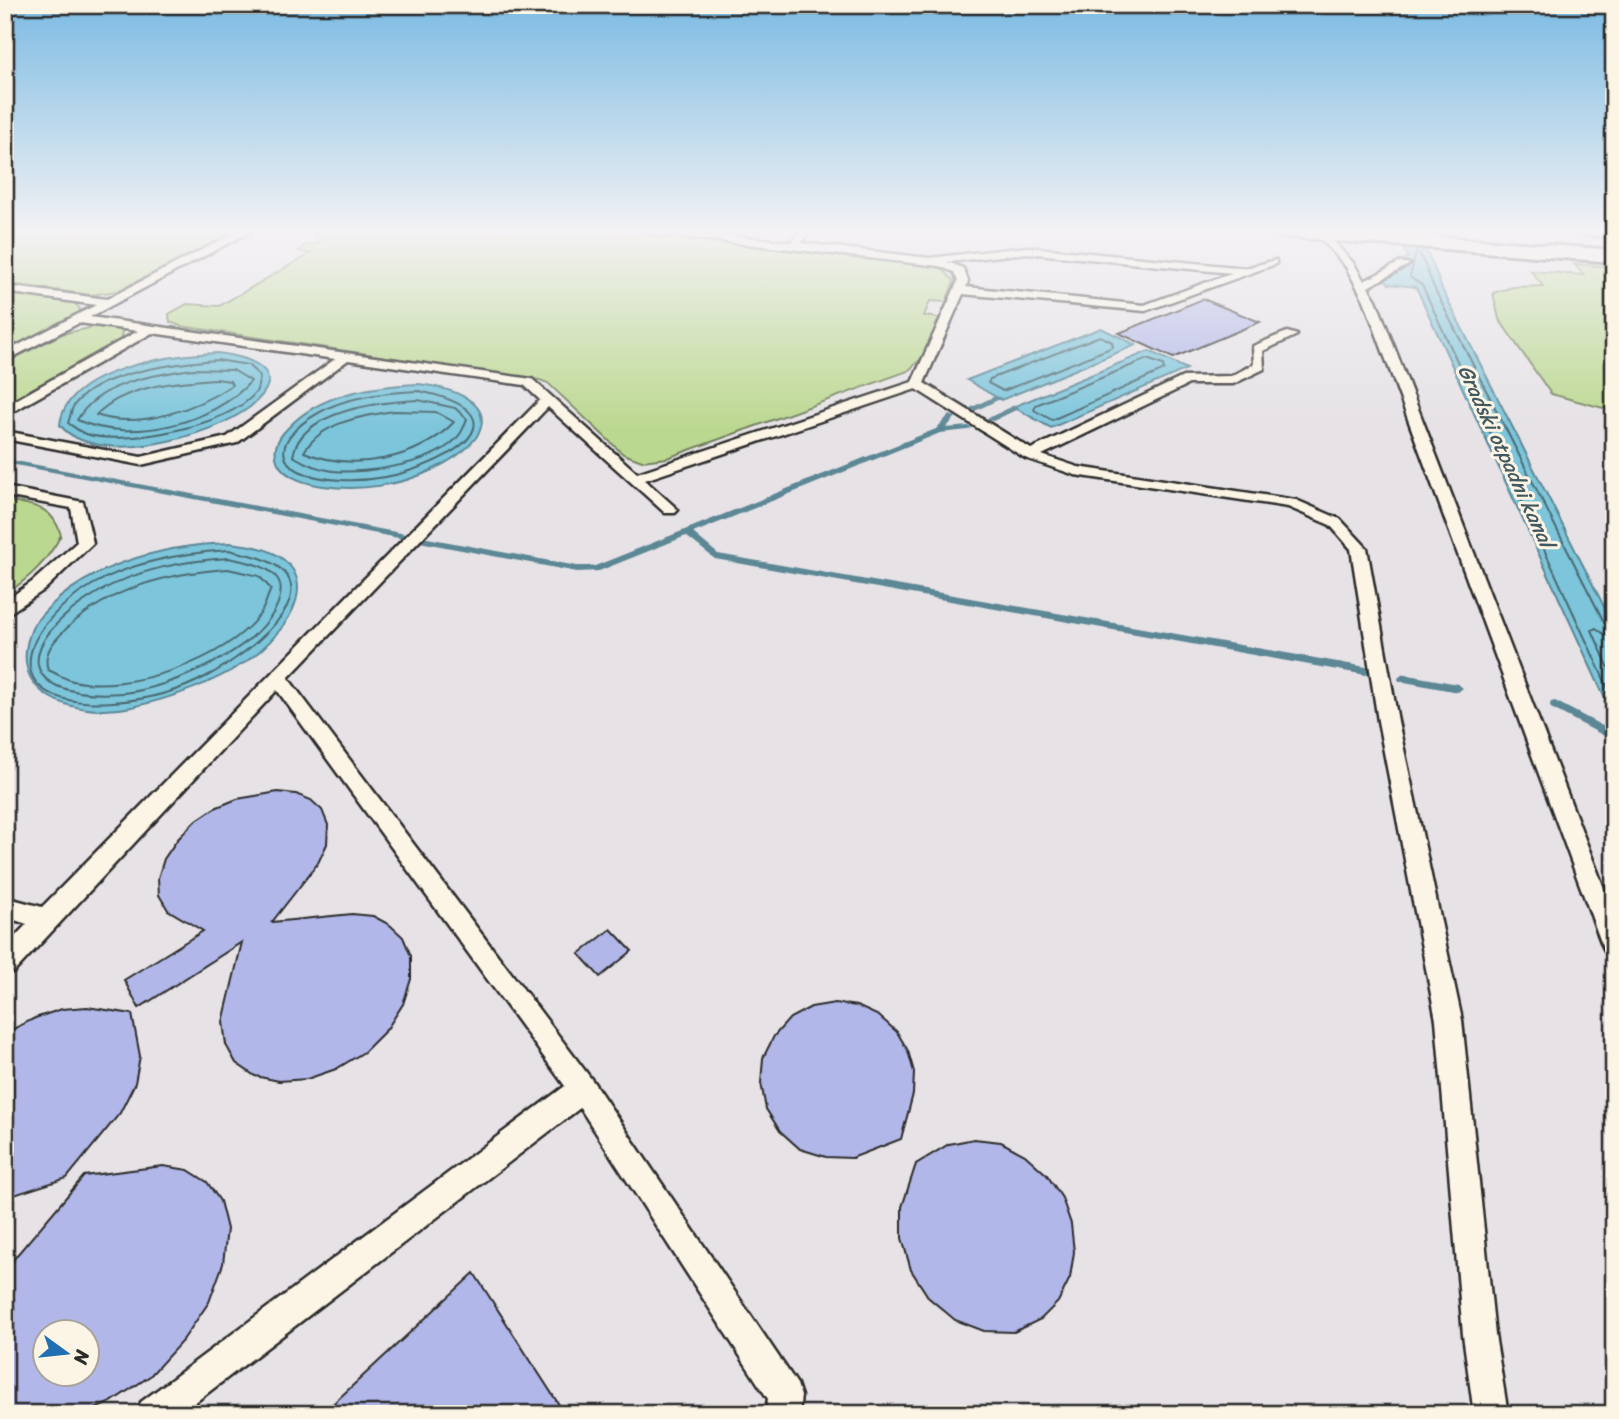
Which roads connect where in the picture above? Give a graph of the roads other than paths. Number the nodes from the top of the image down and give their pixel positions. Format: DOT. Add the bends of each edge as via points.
graph roads {
  1 [pos="58,296"];
  2 [pos="121,296"];
  3 [pos="956,296"];
  4 [pos="1023,296"];
  5 [pos="1177,296"];
  6 [pos="1368,296"];
  7 [pos="108,303"];
  8 [pos="78,319"];
  9 [pos="150,329"];
  10 [pos="1291,335"];
  11 [pos="346,356"];
  12 [pos="5,357"];
  13 [pos="917,384"];
  14 [pos="547,401"];
  15 [pos="5,412"];
  16 [pos="5,435"];
  17 [pos="1030,455"];
  18 [pos="636,478"];
  19 [pos="5,491"];
  20 [pos="670,510"];
  21 [pos="5,610"];
  22 [pos="279,679"];
  23 [pos="5,907"];
  24 [pos="46,919"];
  25 [pos="1614,945"];
  26 [pos="5,964"];
  27 [pos="583,1089"];
  28 [pos="153,1414"];
  29 [pos="782,1414"];
  30 [pos="1491,1414"];
  1 -- 7 [label="lane"];
  2 -- 7 [label="lane"];
  3 -- 13 [label="lane"];
  4 -- 5 [label="lane" via="1145,308"];
  6 -- 25 [label="lane"];
  7 -- 8 [label="lane"];
  8 -- 9 [label="lane"];
  8 -- 12 [label="lane"];
  9 -- 11 [label="lane"];
  9 -- 15 [label="lane"];
  10 -- 17 [label="lane" via="1257,349 1260,366 1233,380 1187,380"];
  11 -- 14 [label="lane" via="528,382"];
  11 -- 16 [label="lane" via="232,440 141,461"];
  13 -- 17 [label="lane"];
  13 -- 18 [label="lane"];
  14 -- 18 [label="lane"];
  14 -- 22 [label="lane" via="419,528"];
  17 -- 30 [label="lane" via="1074,471 1291,503 1335,522 1359,548 1388,721 1449,1020 1479,1335"];
  18 -- 20 [label="lane"];
  19 -- 21 [label="lane" via="78,505 85,543"];
  22 -- 24 [label="lane"];
  22 -- 27 [label="lane"];
  23 -- 24 [label="lane"];
  24 -- 26 [label="lane"];
  27 -- 28 [label="lane"];
  27 -- 29 [label="lane" via="785,1396"];
}
